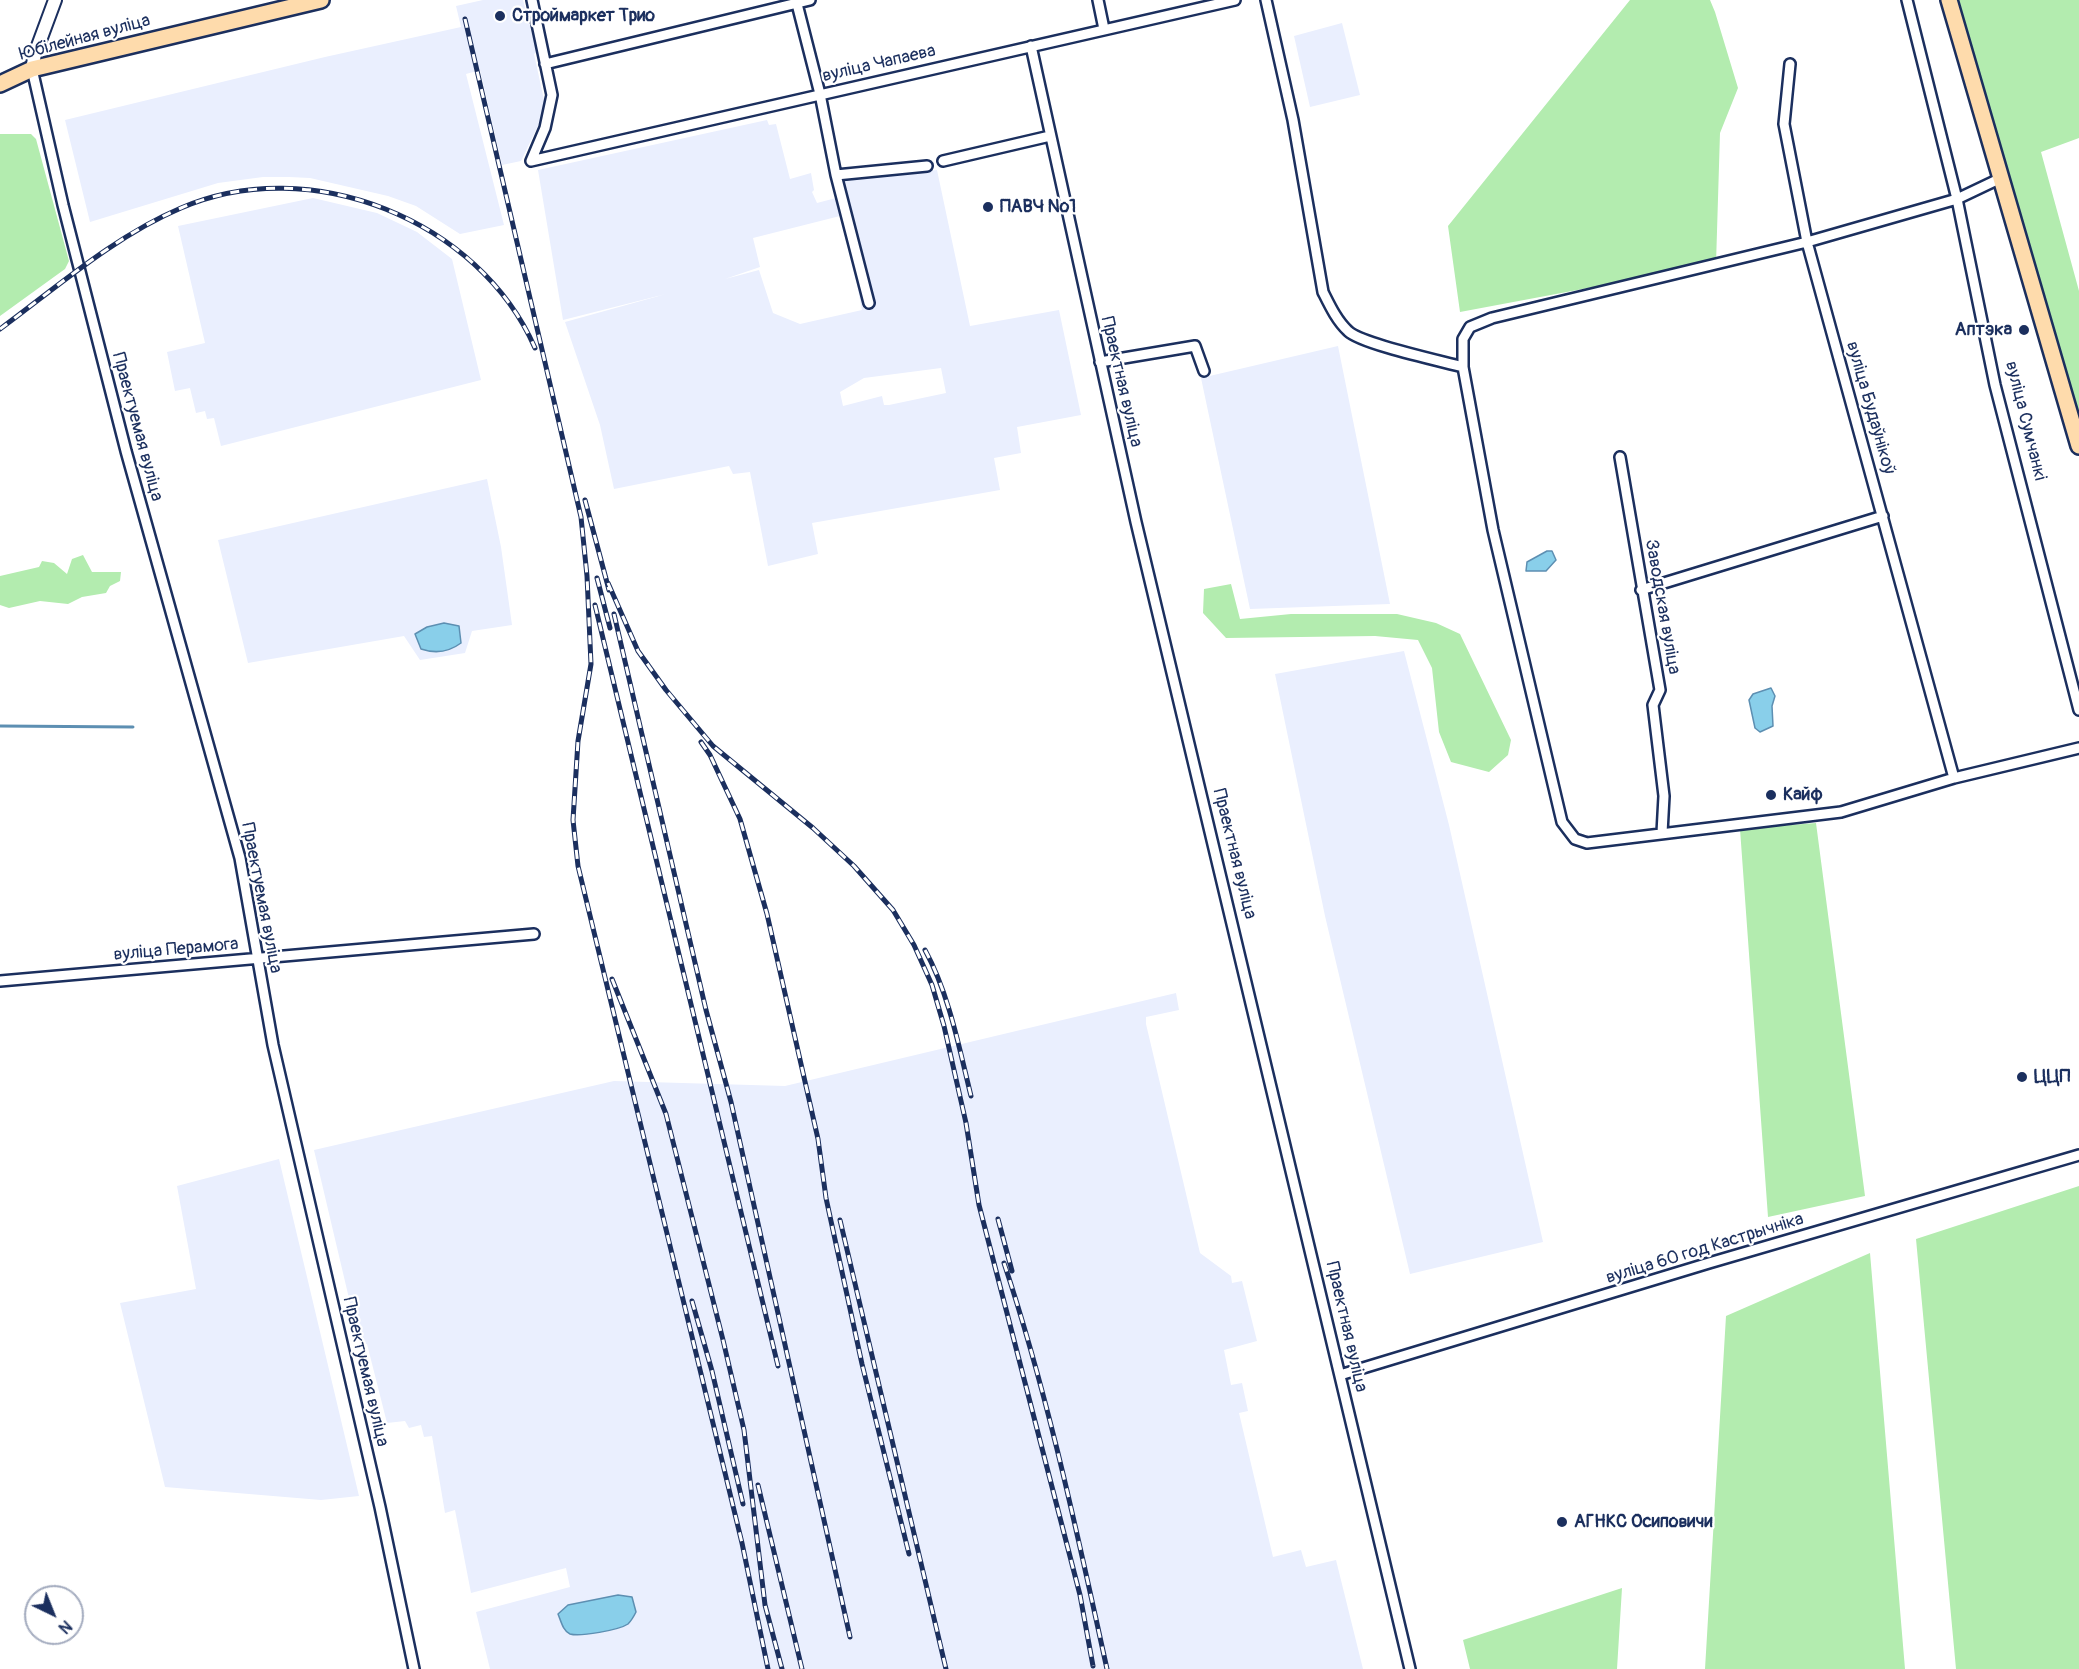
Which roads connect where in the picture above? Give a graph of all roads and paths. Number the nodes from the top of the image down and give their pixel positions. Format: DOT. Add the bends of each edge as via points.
graph roads {
  1 [pos="55,0"];
  2 [pos="321,0"];
  3 [pos="532,0"];
  4 [pos="810,0"];
  5 [pos="1098,0"];
  6 [pos="1235,0"];
  7 [pos="1266,0"];
  8 [pos="1907,0"];
  9 [pos="1949,0"];
  10 [pos="796,2"];
  11 [pos="1104,28"];
  12 [pos="1031,46"];
  13 [pos="545,64"];
  14 [pos="1790,64"];
  15 [pos="32,69"];
  16 [pos="0,84"];
  17 [pos="820,94"];
  18 [pos="1050,136"];
  19 [pos="943,161"];
  20 [pos="927,166"];
  21 [pos="836,175"];
  22 [pos="1999,179"];
  23 [pos="1957,199"];
  24 [pos="1807,242"];
  25 [pos="869,303"];
  26 [pos="1100,362"];
  27 [pos="1463,368"];
  28 [pos="1204,371"];
  29 [pos="2079,446"];
  30 [pos="1620,457"];
  31 [pos="1883,516"];
  32 [pos="1641,590"];
  33 [pos="2079,710"];
  34 [pos="2079,748"];
  35 [pos="1954,778"];
  36 [pos="1662,833"];
  37 [pos="534,934"];
  38 [pos="256,960"];
  39 [pos="0,981"];
  40 [pos="2079,1155"];
  41 [pos="1340,1375"];
  42 [pos="414,1669"];
  43 [pos="1410,1669"];
  1 -- 15 [label="street"];
  2 -- 15 [label="main road, Юбілейная вуліца"];
  3 -- 13 [label="street"];
  4 -- 10 [label="street"];
  5 -- 11 [label="street"];
  6 -- 11 [label="street, вуліца Чапаева"];
  7 -- 27 [label="street" via="1293,120 1323,292 1335,315 1350,333"];
  8 -- 23 [label="street, вуліца Сумчанкі"];
  9 -- 22 [label="main road"];
  10 -- 13 [label="street"];
  10 -- 17 [label="street"];
  11 -- 12 [label="street, вуліца Чапаева"];
  12 -- 17 [label="street, вуліца Чапаева"];
  12 -- 18 [label="street, Праектная вуліца"];
  13 -- 17 [label="street, вуліца Чапаева" via="552,95 545,128 531,161"];
  14 -- 24 [label="street, вуліца Будаўнікоў" via="1784,124"];
  15 -- 16 [label="main road, Юбілейная вуліца"];
  15 -- 38 [label="street, Праектуемая вуліца" via="126,451 240,858"];
  17 -- 21 [label="street"];
  18 -- 19 [label="street"];
  18 -- 26 [label="street, Праектная вуліца"];
  20 -- 21 [label="street"];
  21 -- 25 [label="street"];
  22 -- 23 [label="street"];
  22 -- 29 [label="main road"];
  23 -- 24 [label="street"];
  23 -- 33 [label="street, вуліца Сумчанкі" via="1995,385"];
  24 -- 27 [label="street" via="1492,318 1470,327 1463,339"];
  24 -- 31 [label="street, вуліца Будаўнікоў"];
  26 -- 28 [label="street" via="1194,346"];
  26 -- 41 [label="street, Праектная вуліца"];
  27 -- 36 [label="street" via="1493,530 1562,822 1575,840 1587,843"];
  30 -- 32 [label="street, Заводская вуліца"];
  31 -- 32 [label="street"];
  31 -- 35 [label="street, вуліца Будаўнікоў"];
  32 -- 36 [label="street, Заводская вуліца" via="1660,690 1653,705 1664,796"];
  34 -- 35 [label="street"];
  35 -- 36 [label="street" via="1841,812"];
  37 -- 38 [label="street, вуліца Перамога"];
  38 -- 39 [label="street, вуліца Перамога"];
  38 -- 42 [label="street, Праектуемая вуліца"];
  40 -- 41 [label="street, вуліца 60 год Кастрычніка"];
  41 -- 43 [label="street, Праектная вуліца"];
}
